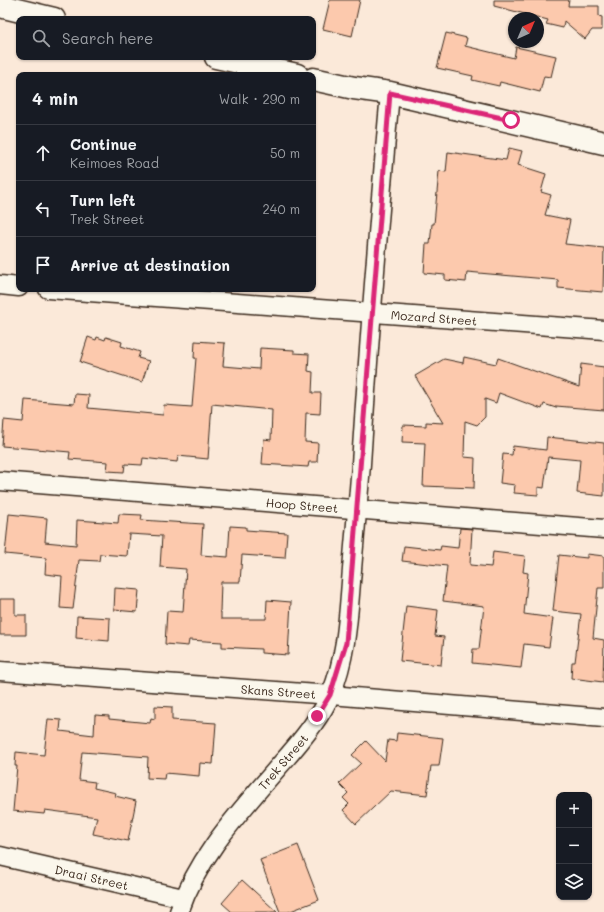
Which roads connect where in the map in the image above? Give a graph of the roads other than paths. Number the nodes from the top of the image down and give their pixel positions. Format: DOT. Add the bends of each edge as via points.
graph roads {
  1 [pos="0,6"];
  2 [pos="42,16"];
  3 [pos="230,60"];
  4 [pos="284,72"];
  5 [pos="316,80"];
  6 [pos="390,93"];
  7 [pos="604,143"];
  8 [pos="0,285"];
  9 [pos="16,287"];
  10 [pos="90,292"];
  11 [pos="371,312"];
  12 [pos="604,330"];
  13 [pos="0,481"];
  14 [pos="357,510"];
  15 [pos="604,529"];
  16 [pos="0,672"];
  17 [pos="330,695"];
  18 [pos="604,718"];
  19 [pos="0,856"];
  20 [pos="181,905"];
  1 -- 2 [label="street"];
  3 -- 4 [label="street"];
  5 -- 6 [label="street"];
  6 -- 7 [label="street"];
  6 -- 11 [label="street, Trek Street"];
  8 -- 9 [label="street"];
  10 -- 11 [label="street, Mozard Street"];
  11 -- 12 [label="street, Mozard Street"];
  11 -- 14 [label="street, Trek Street"];
  13 -- 14 [label="street, Hoop Street"];
  14 -- 15 [label="street, Hoop Street"];
  14 -- 17 [label="street, Trek Street" via="346,643"];
  16 -- 17 [label="street, Skans Street"];
  17 -- 18 [label="street, Skans Street"];
  17 -- 20 [label="street, Trek Street" via="299,744 223,831 201,864"];
  19 -- 20 [label="street, Draai Street"];
}
